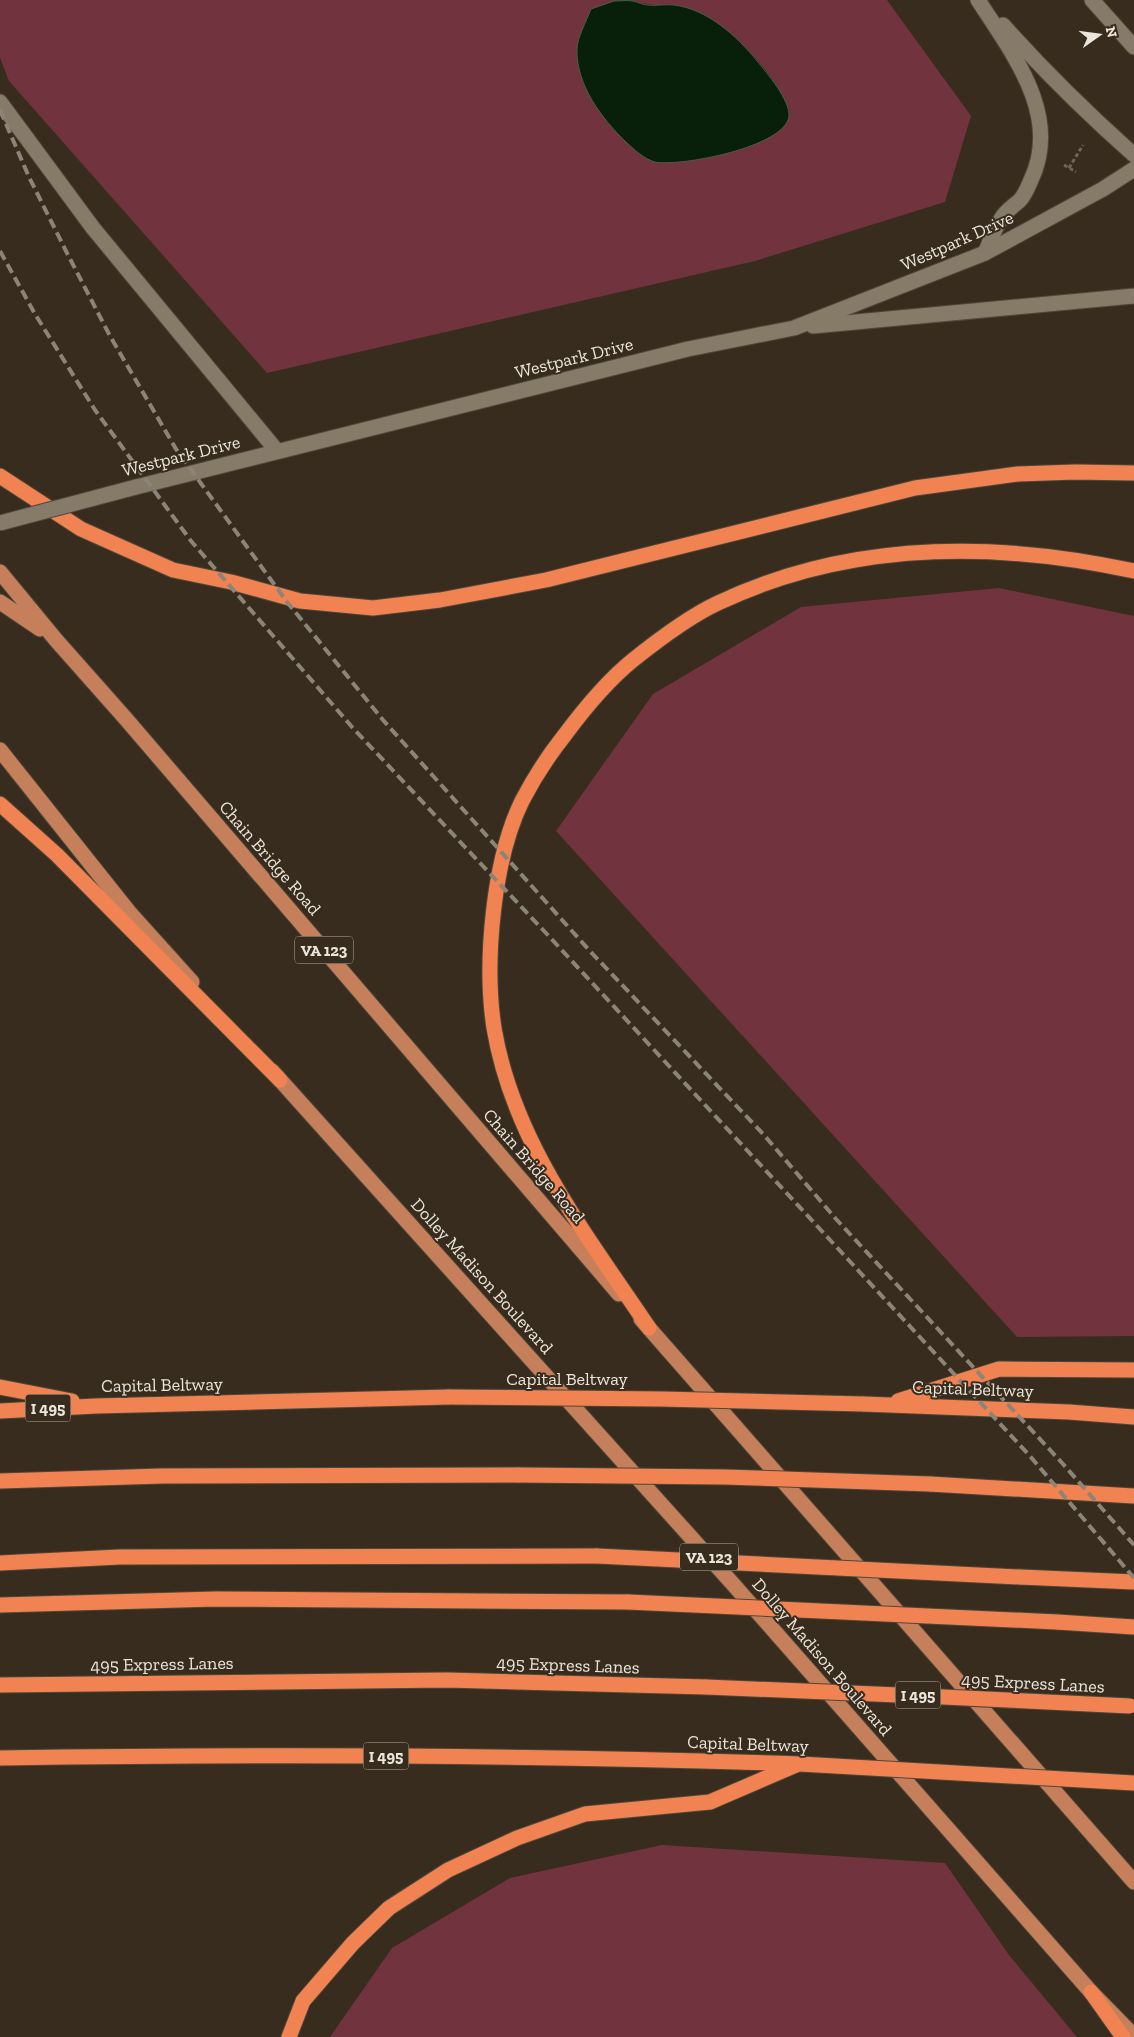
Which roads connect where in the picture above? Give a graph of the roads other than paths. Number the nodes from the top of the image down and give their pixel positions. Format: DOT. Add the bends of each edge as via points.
graph roads {
  1 [pos="979,0"];
  2 [pos="1092,0"];
  3 [pos="1134,47"];
  4 [pos="0,102"];
  5 [pos="1134,155"];
  6 [pos="1134,169"];
  7 [pos="985,253"];
  8 [pos="1134,296"];
  9 [pos="794,328"];
  10 [pos="277,451"];
  11 [pos="1134,473"];
  12 [pos="0,476"];
  13 [pos="0,523"];
  14 [pos="1134,571"];
  15 [pos="0,572"];
  16 [pos="0,602"];
  17 [pos="56,640"];
  18 [pos="0,750"];
  19 [pos="0,804"];
  20 [pos="280,1080"];
  21 [pos="649,1328"];
  22 [pos="1134,1370"];
  23 [pos="0,1388"];
  24 [pos="887,1405"];
  25 [pos="96,1406"];
  26 [pos="0,1411"];
  27 [pos="1134,1417"];
  28 [pos="0,1481"];
  29 [pos="1134,1496"];
  30 [pos="0,1563"];
  31 [pos="1134,1582"];
  32 [pos="0,1605"];
  33 [pos="1134,1627"];
  34 [pos="0,1684"];
  35 [pos="1132,1706"];
  36 [pos="0,1758"];
  37 [pos="775,1768"];
  38 [pos="1134,1783"];
  39 [pos="1134,1882"];
  40 [pos="1091,1992"];
  41 [pos="1134,2036"];
  42 [pos="289,2037"];
  43 [pos="1123,2037"];
  1 -- 5 [label="street" via="1039,66"];
  1 -- 7 [label="street" via="1022,69 1036,104 1042,132 1040,157 1031,180 1021,199 1002,217"];
  2 -- 3 [label="street"];
  4 -- 10 [label="street" via="94,228"];
  6 -- 7 [label="street, Westpark Drive"];
  7 -- 9 [label="street, Westpark Drive"];
  8 -- 9 [label="street"];
  9 -- 10 [label="street, Westpark Drive" via="688,349"];
  10 -- 13 [label="street, Westpark Drive, bridge"];
  11 -- 12 [label="highway" via="1018,474 916,488 546,580 440,600 372,608 300,601 173,570 81,529"];
  14 -- 21 [label="highway" via="1045,555 927,551 872,557 766,583 716,604 631,661 586,707 549,756 521,802 506,846 493,911 489,974 494,1028 506,1080 529,1137 558,1193"];
  15 -- 17 [label="main road, Chain Bridge Road / VA 123"];
  16 -- 17 [label="main road"];
  17 -- 21 [label="main road, Chain Bridge Road / VA 123"];
  18 -- 20 [label="main road, VA 123" via="129,912"];
  19 -- 20 [label="highway" via="57,855"];
  20 -- 40 [label="main road, Dolley Madison Boulevard / VA 123" via="732,1583"];
  21 -- 39 [label="main road, VA 123"];
  22 -- 24 [label="highway" via="1000,1369"];
  23 -- 25 [label="highway"];
  24 -- 25 [label="highway, Capital Beltway / I 495, bridge" via="449,1397"];
  24 -- 27 [label="highway, Capital Beltway / I 495"];
  25 -- 26 [label="highway, Capital Beltway / I 495"];
  28 -- 29 [label="highway, bridge" via="162,1476 724,1477 930,1484"];
  30 -- 31 [label="highway, bridge" via="119,1557 597,1556"];
  32 -- 33 [label="highway, bridge" via="216,1599 628,1602"];
  34 -- 35 [label="highway, 495 Express Lanes / I 495, bridge" via="447,1680 706,1687"];
  36 -- 37 [label="highway, Capital Beltway / I 495" via="212,1755 536,1757"];
  37 -- 38 [label="highway, Capital Beltway, bridge" via="800,1764"];
  37 -- 42 [label="highway" via="710,1802 585,1814 517,1838 448,1870 389,1908 353,1943 303,2001"];
  40 -- 41 [label="main road, Dolley Madison Boulevard / VA 123"];
  40 -- 43 [label="highway"];
}
